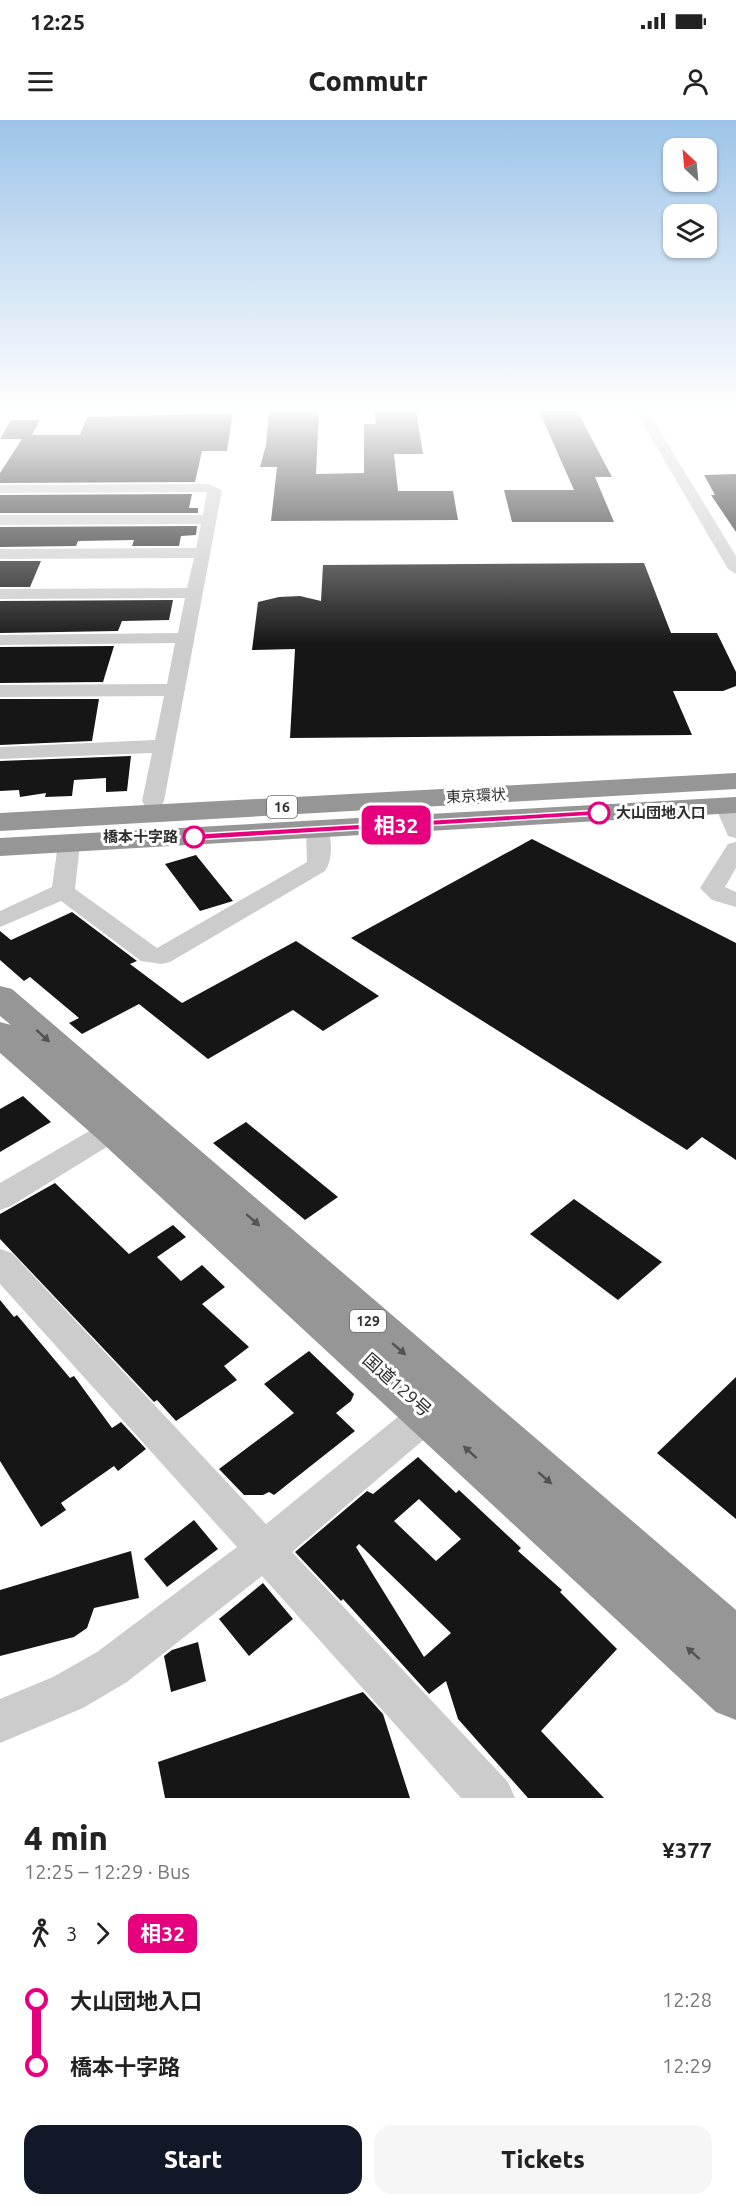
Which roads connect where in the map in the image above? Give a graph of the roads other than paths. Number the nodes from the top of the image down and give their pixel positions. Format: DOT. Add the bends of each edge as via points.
graph roads {
  1 [pos="144,488"];
  2 [pos="209,488"];
  3 [pos="688,488"];
  4 [pos="0,489"];
  5 [pos="209,519"];
  6 [pos="0,520"];
  7 [pos="202,553"];
  8 [pos="0,554"];
  9 [pos="736,569"];
  10 [pos="195,593"];
  11 [pos="0,594"];
  12 [pos="186,638"];
  13 [pos="0,640"];
  14 [pos="175,690"];
  15 [pos="0,691"];
  16 [pos="164,746"];
  17 [pos="0,753"];
  18 [pos="736,772"];
  19 [pos="153,801"];
  20 [pos="734,804"];
  21 [pos="0,809"];
  22 [pos="0,822"];
  23 [pos="122,822"];
  24 [pos="317,830"];
  25 [pos="0,835"];
  26 [pos="69,844"];
  27 [pos="0,847"];
  28 [pos="736,849"];
  29 [pos="63,891"];
  30 [pos="736,900"];
  31 [pos="0,920"];
  32 [pos="0,996"];
  33 [pos="0,1034"];
  34 [pos="112,1130"];
  35 [pos="0,1198"];
  36 [pos="0,1262"];
  37 [pos="428,1414"];
  38 [pos="265,1550"];
  39 [pos="736,1646"];
  40 [pos="736,1692"];
  41 [pos="0,1721"];
  42 [pos="492,1798"];
  1 -- 4 [label="street"];
  2 -- 5 [label="street" via="214,490"];
  3 -- 9 [label="street"];
  5 -- 6 [label="street"];
  5 -- 7 [label="street"];
  7 -- 8 [label="street"];
  7 -- 10 [label="street"];
  10 -- 11 [label="street"];
  10 -- 12 [label="street"];
  12 -- 13 [label="street"];
  12 -- 14 [label="street"];
  14 -- 15 [label="street"];
  14 -- 16 [label="street"];
  16 -- 17 [label="street"];
  16 -- 19 [label="street"];
  18 -- 19 [label="highway, 16"];
  19 -- 21 [label="highway, 16"];
  20 -- 23 [label="highway, 東京環状 / 16" via="537,804"];
  20 -- 24 [label="highway"];
  22 -- 23 [label="highway, 東京環状 / 16"];
  23 -- 25 [label="highway, 東京環状 / 16"];
  24 -- 26 [label="highway"];
  24 -- 29 [label="street" via="317,866 161,956 150,955"];
  26 -- 27 [label="highway"];
  26 -- 29 [label="street"];
  28 -- 30 [label="street" via="712,884 720,895"];
  29 -- 31 [label="street"];
  32 -- 39 [label="highway, 国道129号 / 129, one-way"];
  33 -- 34 [label="highway, 国道129号 / 129"];
  34 -- 35 [label="street"];
  34 -- 37 [label="highway, 国道129号 / 129"];
  36 -- 38 [label="street"];
  37 -- 38 [label="street"];
  40 -- 37 [label="highway, 国道129号 / 129, one-way"];
  38 -- 41 [label="street" via="112,1667 68,1693"];
  38 -- 42 [label="street"];
}
